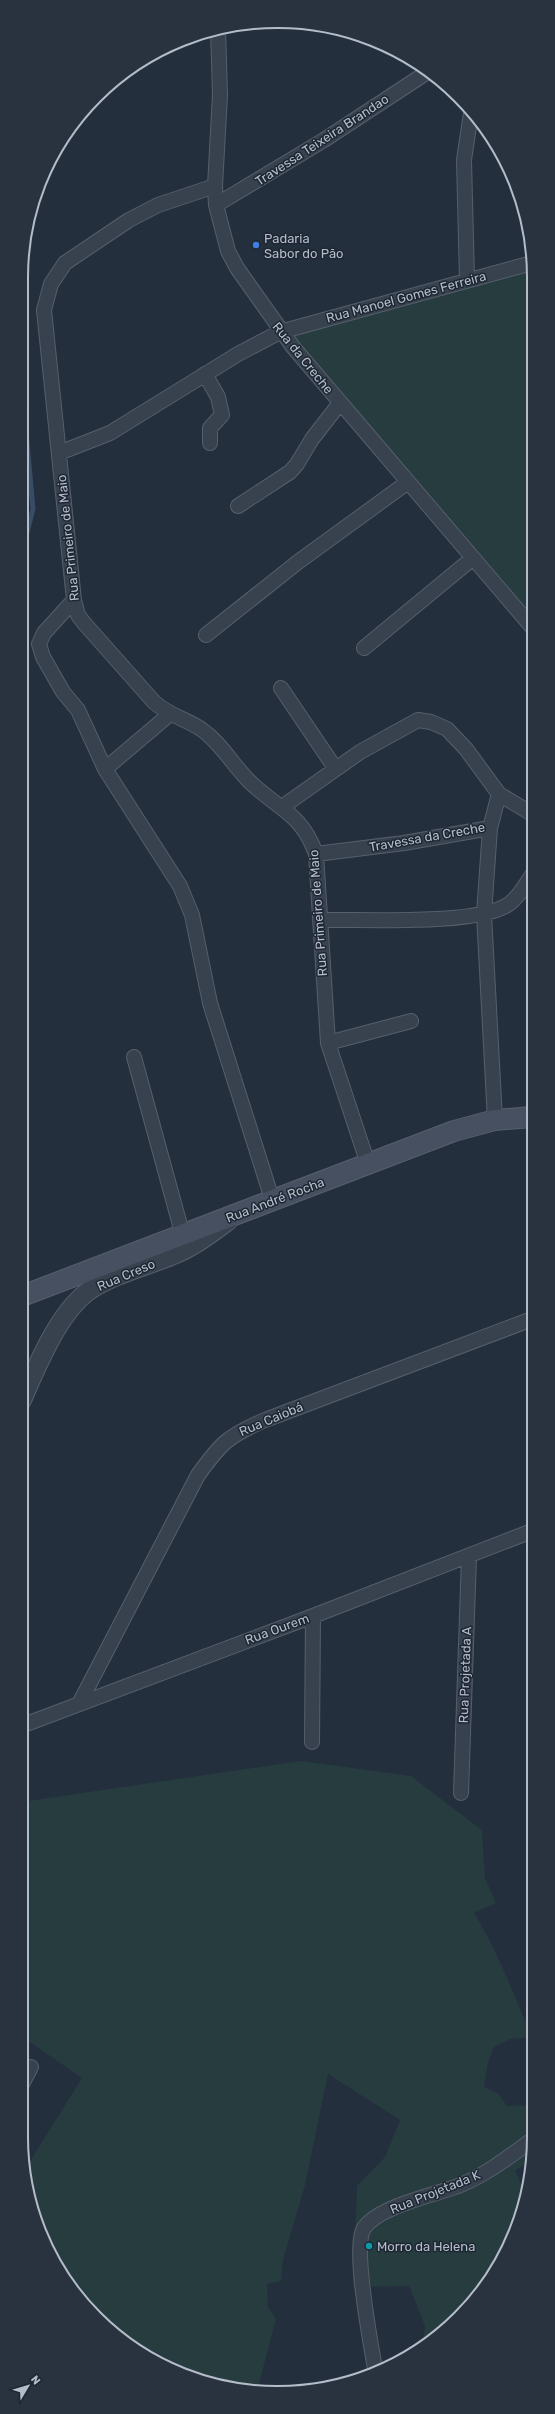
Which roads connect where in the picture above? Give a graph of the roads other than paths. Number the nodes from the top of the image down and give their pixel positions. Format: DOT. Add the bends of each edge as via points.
graph roads {
  1 [pos="218,36"];
  2 [pos="423,75"];
  3 [pos="470,120"];
  4 [pos="215,186"];
  5 [pos="216,205"];
  6 [pos="526,265"];
  7 [pos="467,280"];
  8 [pos="280,332"];
  9 [pos="206,374"];
  10 [pos="340,403"];
  11 [pos="210,443"];
  12 [pos="59,453"];
  13 [pos="408,482"];
  14 [pos="238,506"];
  15 [pos="473,558"];
  16 [pos="74,600"];
  17 [pos="527,621"];
  18 [pos="206,635"];
  19 [pos="364,648"];
  20 [pos="281,688"];
  21 [pos="170,714"];
  22 [pos="335,768"];
  23 [pos="104,769"];
  24 [pos="498,794"];
  25 [pos="282,807"];
  26 [pos="527,811"];
  27 [pos="490,828"];
  28 [pos="316,854"];
  29 [pos="527,882"];
  30 [pos="484,914"];
  31 [pos="321,920"];
  32 [pos="411,1021"];
  33 [pos="328,1043"];
  34 [pos="134,1057"];
  35 [pos="527,1117"];
  36 [pos="495,1120"];
  37 [pos="368,1164"];
  38 [pos="273,1202"];
  39 [pos="232,1217"];
  40 [pos="183,1236"];
  41 [pos="28,1294"];
  42 [pos="527,1320"];
  43 [pos="28,1388"];
  44 [pos="527,1533"];
  45 [pos="469,1556"];
  46 [pos="313,1616"];
  47 [pos="79,1704"];
  48 [pos="28,1724"];
  49 [pos="312,1742"];
  50 [pos="461,1793"];
  51 [pos="31,2067"];
  52 [pos="28,2073"];
  53 [pos="527,2144"];
  54 [pos="375,2366"];
  1 -- 4 [label="street, Rua da Creche" via="220,95"];
  2 -- 5 [label="street, Travessa Teixeira Brandao" via="324,140"];
  3 -- 7 [label="street" via="464,160"];
  4 -- 5 [label="street, Rua da Creche"];
  4 -- 12 [label="street, Rua Primeiro de Maio" via="164,203 128,220 65,263 51,284 44,310"];
  5 -- 8 [label="street, Rua da Creche" via="228,251"];
  6 -- 7 [label="street, Rua Manoel Gomes Ferreira"];
  7 -- 8 [label="street, Rua Manoel Gomes Ferreira"];
  8 -- 9 [label="street, Rua Manoel Gomes Ferreira"];
  8 -- 10 [label="street, Rua da Creche"];
  9 -- 11 [label="street" via="218,397 222,415 210,428"];
  9 -- 12 [label="street, Rua Manoel Gomes Ferreira" via="110,433"];
  10 -- 13 [label="street, Rua da Creche"];
  10 -- 14 [label="street" via="312,439 298,464"];
  12 -- 16 [label="street, Rua Primeiro de Maio"];
  13 -- 15 [label="street, Rua da Creche"];
  13 -- 18 [label="street" via="298,562"];
  15 -- 17 [label="street, Rua da Creche"];
  15 -- 19 [label="street"];
  16 -- 21 [label="street, Rua Primeiro de Maio" via="78,615 84,624 154,702"];
  16 -- 23 [label="street" via="44,633 39,644 43,657 63,692 78,710"];
  20 -- 22 [label="street"];
  21 -- 23 [label="street"];
  21 -- 25 [label="street, Rua Primeiro de Maio" via="200,728 210,736 248,780"];
  22 -- 24 [label="street" via="405,726 418,720 431,722 447,730 466,749"];
  22 -- 25 [label="street"];
  23 -- 38 [label="street" via="180,886 192,915 210,1003"];
  24 -- 26 [label="street"];
  24 -- 27 [label="street, Travessa da Creche"];
  25 -- 28 [label="street, Rua Primeiro de Maio" via="303,826"];
  27 -- 28 [label="street, Travessa da Creche" via="404,843"];
  27 -- 30 [label="street"];
  28 -- 31 [label="street, Rua Primeiro de Maio"];
  29 -- 30 [label="street" via="509,904"];
  30 -- 31 [label="street" via="430,918"];
  30 -- 36 [label="street"];
  31 -- 33 [label="street, Rua Primeiro de Maio"];
  32 -- 33 [label="street"];
  33 -- 37 [label="street, Rua Primeiro de Maio"];
  34 -- 40 [label="street"];
  35 -- 36 [label="main road, Rua André Rocha"];
  36 -- 37 [label="main road, Rua André Rocha" via="454,1131"];
  37 -- 38 [label="main road, Rua André Rocha"];
  38 -- 39 [label="main road, Rua André Rocha"];
  39 -- 40 [label="main road, Rua André Rocha"];
  39 -- 43 [label="street, Rua Creso" via="194,1246 113,1278 90,1291 72,1307"];
  40 -- 41 [label="main road, Rua André Rocha"];
  42 -- 47 [label="street, Rua Caiobá" via="236,1432 216,1449 198,1475"];
  44 -- 45 [label="street, Rua Ourem"];
  45 -- 46 [label="street, Rua Ourem"];
  45 -- 50 [label="street, Rua Projetada A"];
  46 -- 47 [label="street, Rua Ourem"];
  46 -- 49 [label="street"];
  47 -- 48 [label="street, Rua Ourem"];
  51 -- 52 [label="street"];
  53 -- 54 [label="street, Rua Projetada K" via="502,2162 463,2184 390,2210 373,2219 362,2234 361,2257 367,2322"];
}
